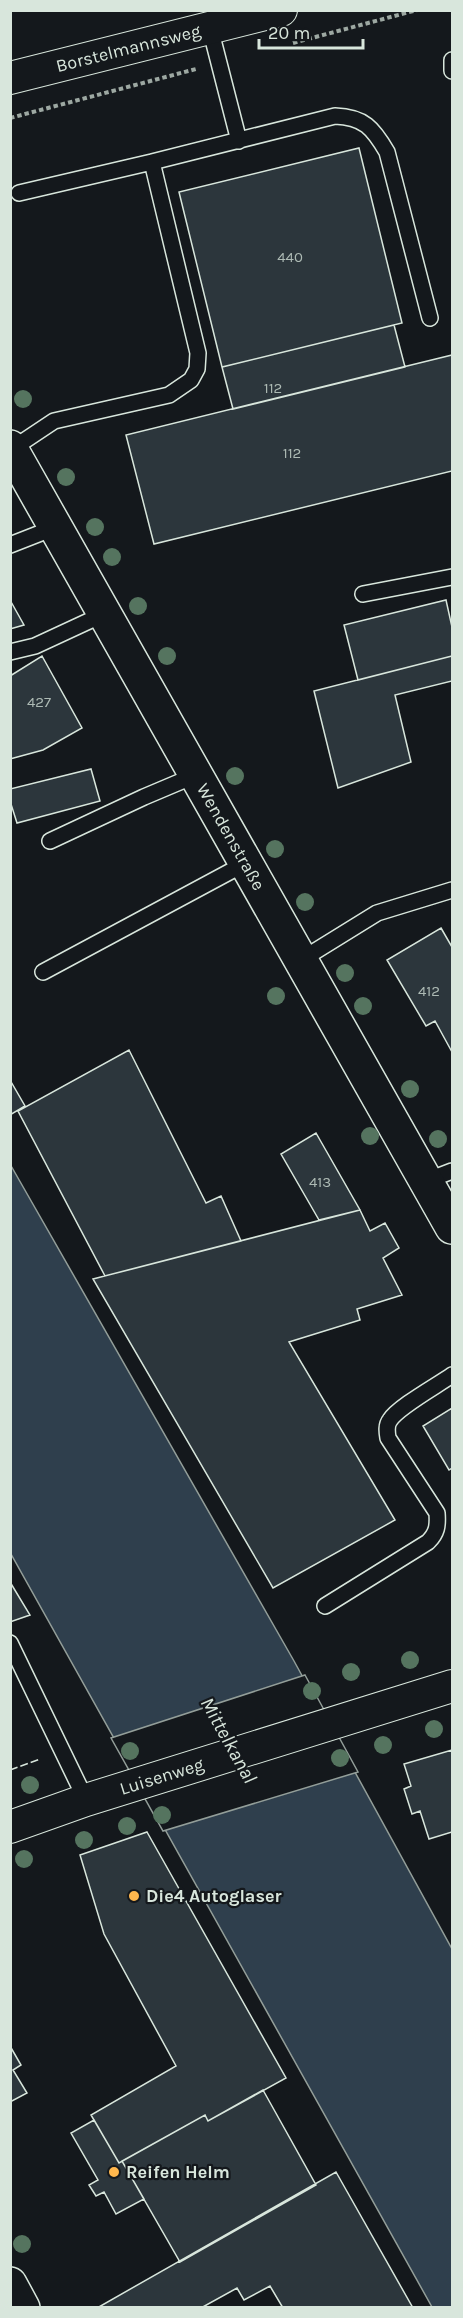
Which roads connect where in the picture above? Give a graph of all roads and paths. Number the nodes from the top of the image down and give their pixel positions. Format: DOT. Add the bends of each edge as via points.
graph roads {
  1 [pos="281,10"];
  2 [pos="210,28"];
  3 [pos="453,60"];
  4 [pos="453,71"];
  5 [pos="10,78"];
  6 [pos="239,141"];
  7 [pos="152,162"];
  8 [pos="19,193"];
  9 [pos="430,318"];
  10 [pos="11,448"];
  11 [pos="56,527"];
  12 [pos="10,545"];
  13 [pos="453,577"];
  14 [pos="363,594"];
  15 [pos="105,614"];
  16 [pos="10,652"];
  17 [pos="196,776"];
  18 [pos="50,841"];
  19 [pos="246,863"];
  20 [pos="453,890"];
  21 [pos="301,960"];
  22 [pos="43,972"];
  23 [pos="439,1176"];
  24 [pos="450,1216"];
  25 [pos="453,1375"];
  26 [pos="325,1606"];
  27 [pos="10,1643"];
  28 [pos="453,1686"];
  29 [pos="86,1800"];
  30 [pos="10,1827"];
  31 [pos="10,2284"];
  32 [pos="23,2307"];
  1 -- 2 [label="street, Borstelmannsweg"];
  2 -- 5 [label="street, Borstelmannsweg"];
  2 -- 6 [label="lane"];
  3 -- 4 [label="lane"];
  6 -- 7 [label="lane"];
  6 -- 9 [label="lane" via="335,116 351,116 366,123 387,152"];
  7 -- 8 [label="lane"];
  7 -- 10 [label="lane" via="198,354 197,369 191,380 169,395 54,421"];
  10 -- 11 [label="street, Wendenstraße"];
  11 -- 12 [label="lane"];
  11 -- 15 [label="street, Wendenstraße"];
  13 -- 14 [label="lane"];
  15 -- 16 [label="lane" via="35,646"];
  15 -- 17 [label="street, Wendenstraße"];
  17 -- 18 [label="lane"];
  17 -- 19 [label="street, Wendenstraße"];
  19 -- 21 [label="street, Wendenstraße"];
  19 -- 22 [label="lane"];
  20 -- 21 [label="lane" via="377,913"];
  21 -- 23 [label="street, Wendenstraße"];
  23 -- 24 [label="street, Wendenstraße"];
  25 -- 26 [label="lane" via="400,1410 387,1428 388,1438 437,1513 436,1534"];
  27 -- 29 [label="lane"];
  28 -- 29 [label="street, Luisenweg"];
  29 -- 30 [label="street, Luisenweg"];
  31 -- 32 [label="street"];
}
